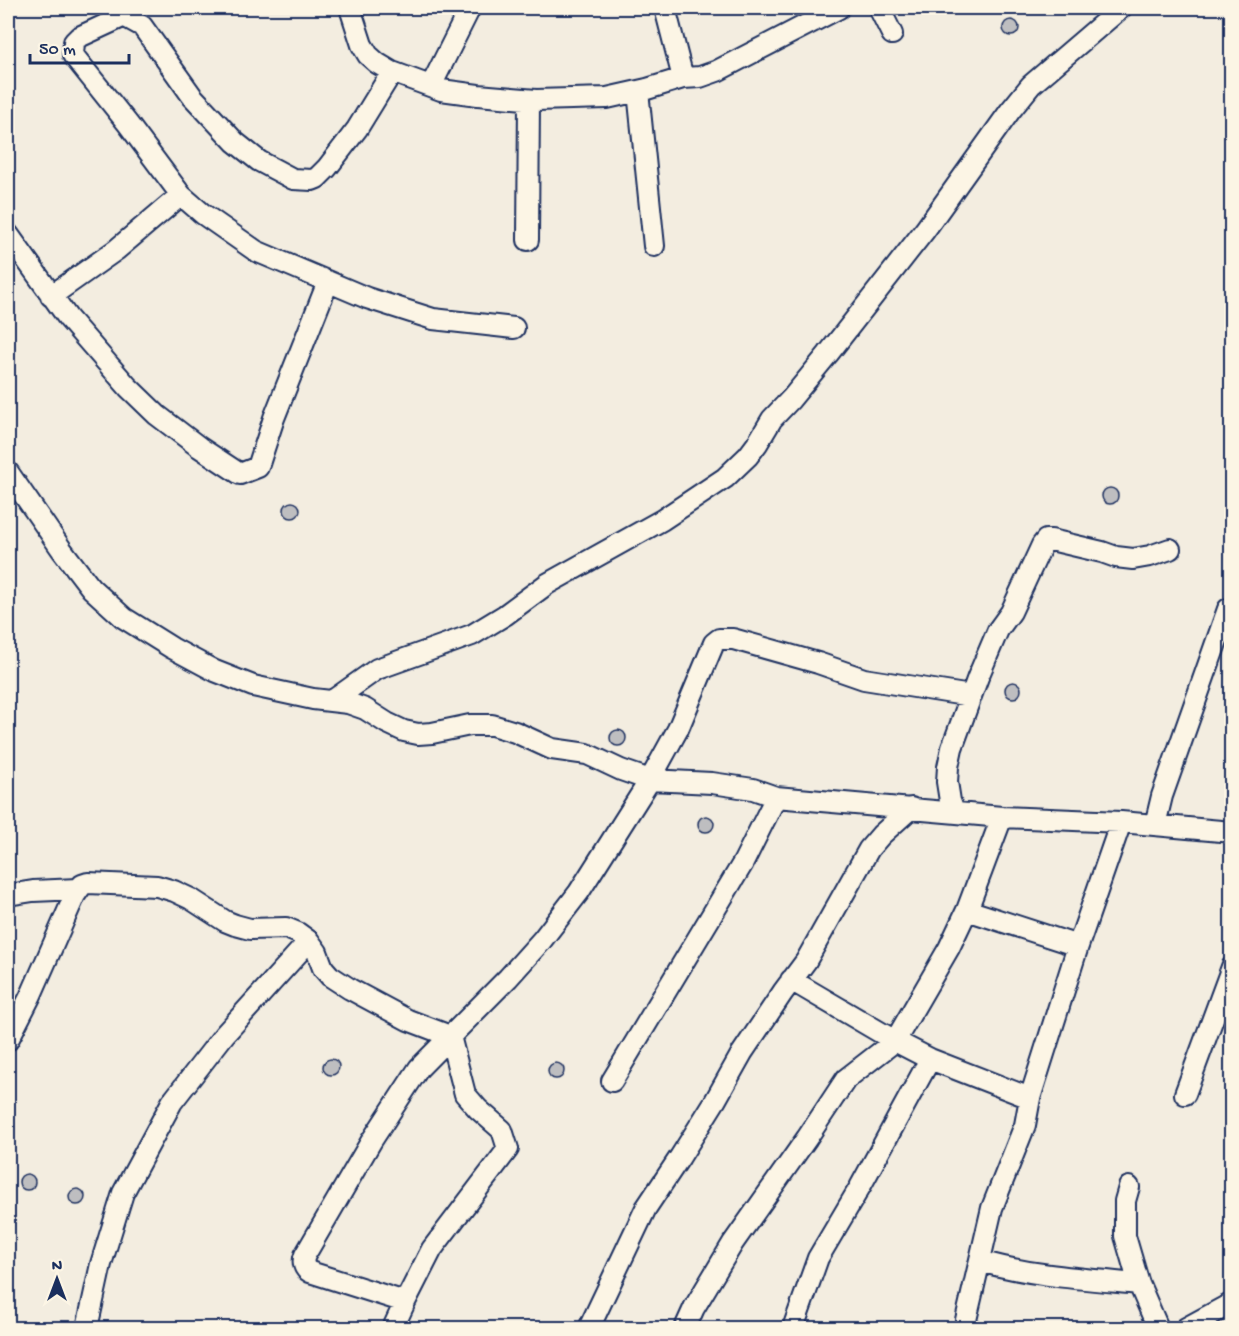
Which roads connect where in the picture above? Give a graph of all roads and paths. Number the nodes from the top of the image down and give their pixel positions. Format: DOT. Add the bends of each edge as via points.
graph roads {
  1 [pos="350,8"];
  2 [pos="470,8"];
  3 [pos="666,8"];
  4 [pos="839,8"];
  5 [pos="879,8"];
  6 [pos="1121,8"];
  7 [pos="121,11"];
  8 [pos="892,34"];
  9 [pos="392,72"];
  10 [pos="683,78"];
  11 [pos="431,87"];
  12 [pos="638,91"];
  13 [pos="529,100"];
  14 [pos="181,195"];
  15 [pos="8,234"];
  16 [pos="528,240"];
  17 [pos="654,246"];
  18 [pos="328,282"];
  19 [pos="51,296"];
  20 [pos="514,328"];
  21 [pos="8,472"];
  22 [pos="1170,549"];
  23 [pos="1228,609"];
  24 [pos="971,696"];
  25 [pos="332,702"];
  26 [pos="650,780"];
  27 [pos="776,797"];
  28 [pos="911,808"];
  29 [pos="954,812"];
  30 [pos="1002,817"];
  31 [pos="1121,822"];
  32 [pos="1155,825"];
  33 [pos="1232,832"];
  34 [pos="78,889"];
  35 [pos="8,895"];
  36 [pos="967,910"];
  37 [pos="309,941"];
  38 [pos="1078,946"];
  39 [pos="1232,967"];
  40 [pos="792,980"];
  41 [pos="450,1035"];
  42 [pos="8,1040"];
  43 [pos="895,1041"];
  44 [pos="930,1059"];
  45 [pos="612,1081"];
  46 [pos="1185,1094"];
  47 [pos="1030,1098"];
  48 [pos="1129,1187"];
  49 [pos="980,1261"];
  50 [pos="1139,1284"];
  51 [pos="405,1302"];
  52 [pos="1232,1303"];
  53 [pos="87,1329"];
  54 [pos="393,1329"];
  55 [pos="589,1329"];
  56 [pos="685,1329"];
  57 [pos="792,1329"];
  58 [pos="966,1329"];
  59 [pos="1158,1329"];
  60 [pos="1186,1329"];
  1 -- 9 [label="street" via="368,55"];
  2 -- 11 [label="street"];
  3 -- 10 [label="street"];
  4 -- 10 [label="street" via="717,71"];
  5 -- 8 [label="street"];
  6 -- 25 [label="street" via="1031,85 925,230 772,419 748,456 725,478 662,520 547,584 472,635 377,669"];
  7 -- 9 [label="street" via="142,26 192,96 235,141 259,161 293,179 312,180 327,168"];
  7 -- 14 [label="street" via="118,20 79,37 74,42 73,55"];
  9 -- 11 [label="street"];
  10 -- 12 [label="street"];
  11 -- 13 [label="street"];
  12 -- 13 [label="street" via="607,98"];
  12 -- 17 [label="street"];
  13 -- 16 [label="street"];
  14 -- 18 [label="street" via="256,251"];
  14 -- 19 [label="street" via="116,250"];
  15 -- 19 [label="street"];
  18 -- 19 [label="street" via="258,466 240,474 157,415 128,387"];
  18 -- 20 [label="street" via="433,319"];
  21 -- 25 [label="street" via="85,581 124,618 215,671 253,686"];
  22 -- 24 [label="street" via="1133,559 1051,540 1044,542 1011,612 998,630"];
  23 -- 32 [label="street"];
  24 -- 26 [label="street" via="864,679 733,639 719,639"];
  24 -- 29 [label="street" via="948,767"];
  25 -- 26 [label="street" via="366,709 387,723 418,734 492,725 552,750 586,754"];
  26 -- 27 [label="street" via="712,783"];
  26 -- 41 [label="street" via="579,891 542,940"];
  27 -- 28 [label="street"];
  27 -- 45 [label="street" via="742,863"];
  28 -- 29 [label="street"];
  28 -- 40 [label="street" via="869,849"];
  29 -- 30 [label="street"];
  30 -- 31 [label="street"];
  30 -- 36 [label="street"];
  31 -- 32 [label="street"];
  31 -- 38 [label="street"];
  32 -- 33 [label="street"];
  34 -- 35 [label="street"];
  34 -- 37 [label="street" via="88,883 157,886 191,899 235,926 286,928"];
  34 -- 42 [label="street"];
  36 -- 38 [label="street"];
  36 -- 43 [label="street"];
  37 -- 41 [label="street" via="323,968 350,990 408,1020"];
  37 -- 53 [label="street" via="224,1035 172,1102 123,1193 101,1264"];
  38 -- 47 [label="street"];
  39 -- 46 [label="street"];
  40 -- 43 [label="street"];
  40 -- 55 [label="street" via="646,1208"];
  41 -- 51 [label="street" via="465,1094 502,1130 508,1149 432,1249"];
  41 -- 51 [label="street" via="419,1068 393,1106 303,1259 310,1272"];
  43 -- 44 [label="street"];
  43 -- 56 [label="street" via="846,1079 734,1243"];
  44 -- 47 [label="street"];
  44 -- 57 [label="street" via="818,1258"];
  47 -- 49 [label="street" via="1024,1125 992,1208"];
  48 -- 50 [label="street" via="1125,1236"];
  49 -- 50 [label="street" via="1043,1274"];
  49 -- 58 [label="street"];
  50 -- 59 [label="street"];
  51 -- 54 [label="street"];
  52 -- 60 [label="street"];
}
